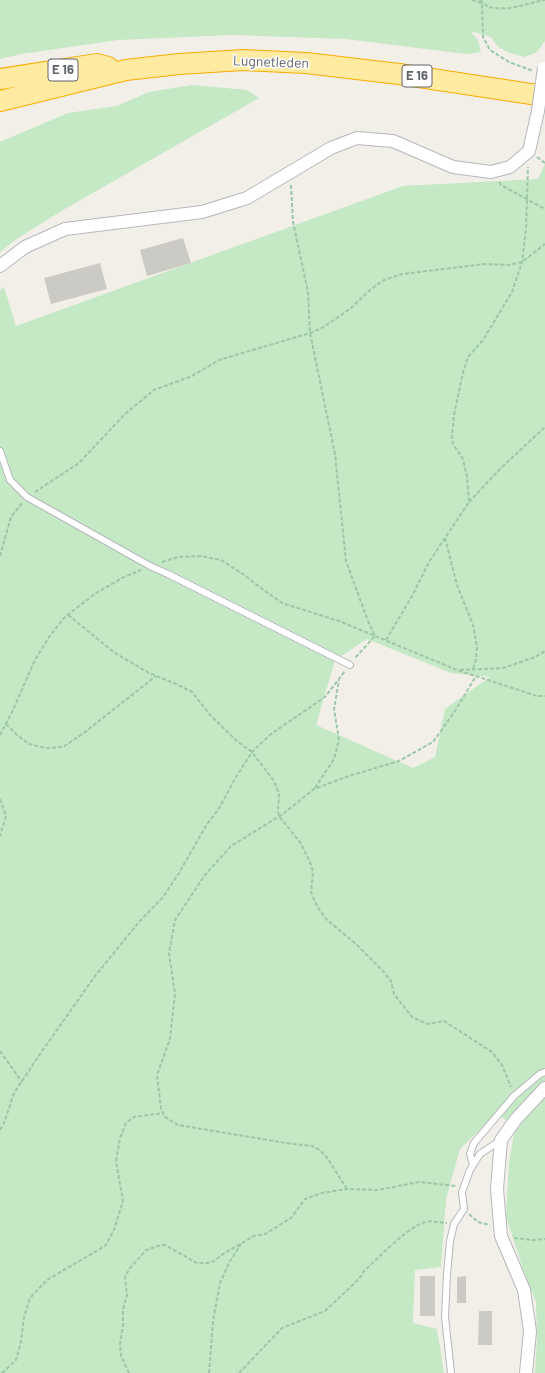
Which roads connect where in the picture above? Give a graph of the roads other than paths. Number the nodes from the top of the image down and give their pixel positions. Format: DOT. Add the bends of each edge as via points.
graph roads {
  1 [pos="542,68"];
  2 [pos="126,70"];
  3 [pos="0,79"];
  4 [pos="0,101"];
  5 [pos="542,104"];
  6 [pos="0,266"];
  7 [pos="0,451"];
  8 [pos="350,665"];
  9 [pos="545,1072"];
  10 [pos="545,1088"];
  11 [pos="501,1140"];
  12 [pos="473,1165"];
  13 [pos="451,1373"];
  14 [pos="526,1373"];
  1 -- 5 [label="street, bridge"];
  2 -- 3 [label="highway, E 16" via="97,64"];
  2 -- 4 [label="highway, Lugnetleden / E 16"];
  2 -- 5 [label="highway, Lugnetleden / E 16" via="243,60 306,63 399,74"];
  5 -- 6 [label="street" via="529,151 510,168 491,172 453,167 392,141 357,138 331,148 247,198 202,212 65,229 25,247"];
  7 -- 8 [label="lane" via="10,480 27,497 150,566"];
  9 -- 12 [label="lane" via="514,1096 474,1143 470,1154"];
  10 -- 11 [label="street" via="516,1119"];
  11 -- 12 [label="lane" via="480,1154"];
  11 -- 14 [label="street" via="497,1189 500,1232 524,1290 530,1331"];
  12 -- 13 [label="lane" via="463,1187 464,1210 454,1224 450,1248 445,1317"];
}
